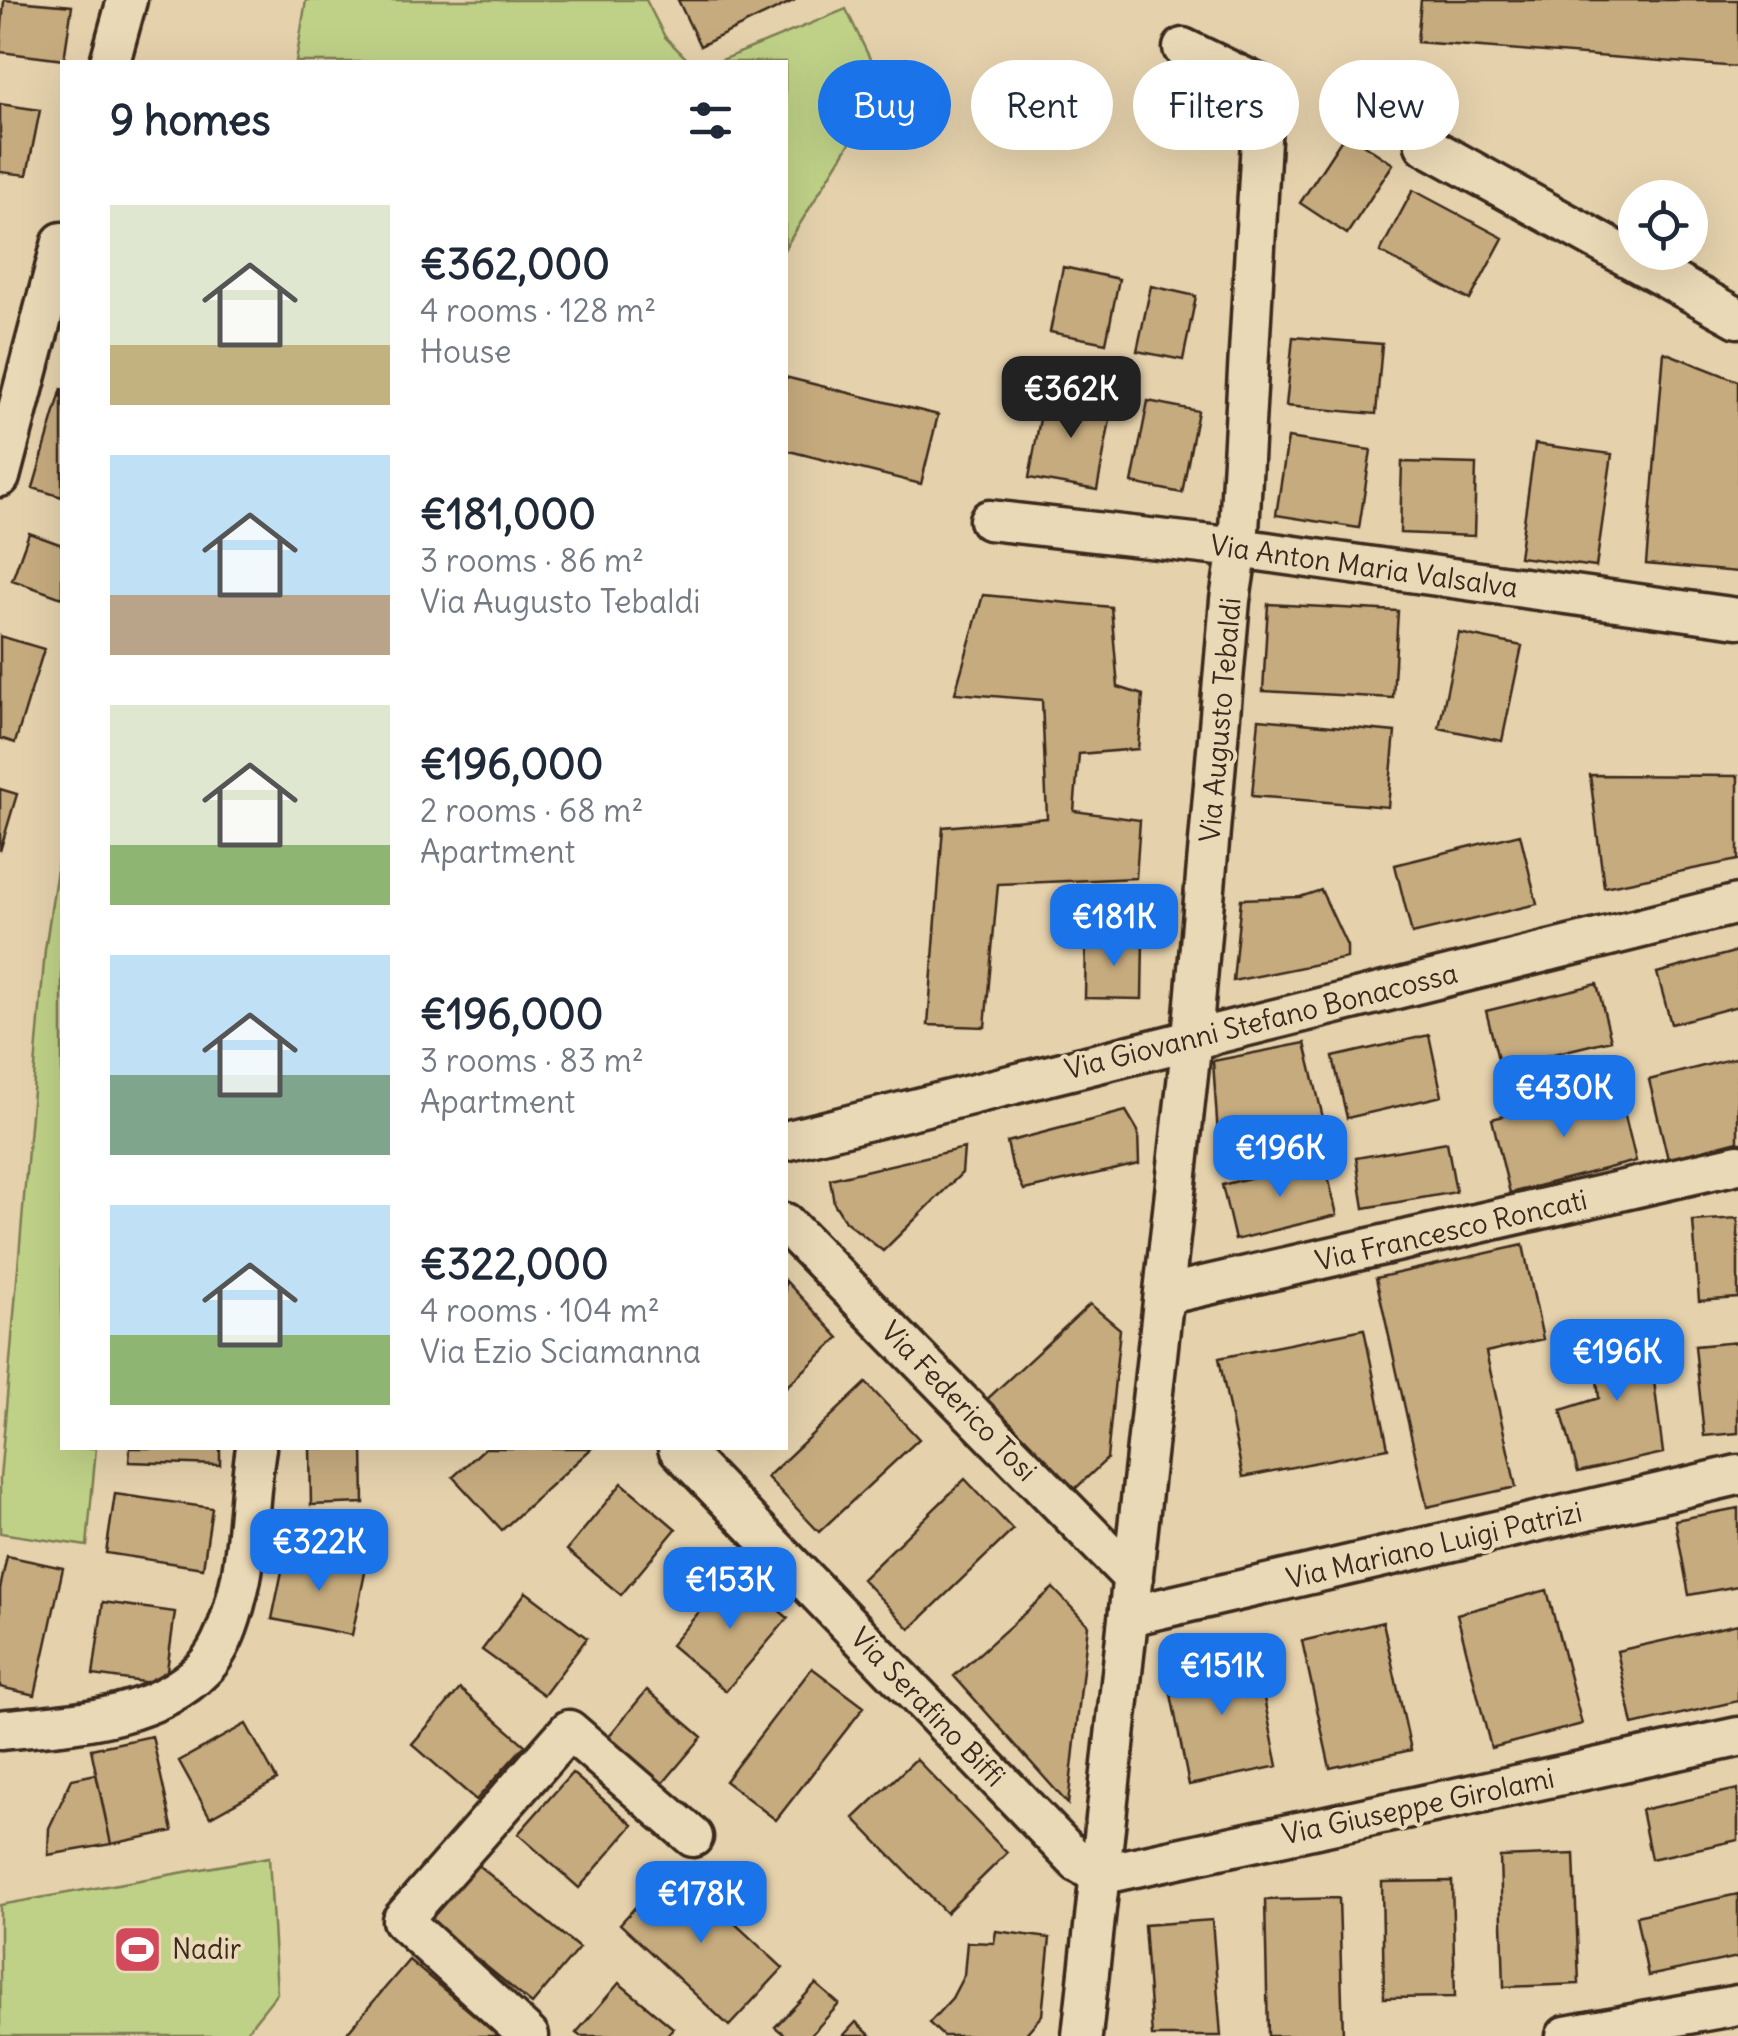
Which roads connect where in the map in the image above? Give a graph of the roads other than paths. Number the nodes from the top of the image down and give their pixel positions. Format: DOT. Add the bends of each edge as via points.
graph roads {
  1 [pos="127,0"];
  2 [pos="1184,48"];
  3 [pos="111,60"];
  4 [pos="1436,150"];
  5 [pos="60,250"];
  6 [pos="1738,318"];
  7 [pos="0,477"];
  8 [pos="989,520"];
  9 [pos="1238,548"];
  10 [pos="1738,618"];
  11 [pos="1738,904"];
  12 [pos="1192,1038"];
  13 [pos="788,1140"];
  14 [pos="1738,1164"];
  15 [pos="788,1227"];
  16 [pos="1164,1295"];
  17 [pos="256,1450"];
  18 [pos="680,1450"];
  19 [pos="1738,1475"];
  20 [pos="1133,1578"];
  21 [pos="1129,1616"];
  22 [pos="0,1730"];
  23 [pos="1738,1737"];
  24 [pos="694,1837"];
  25 [pos="1098,1875"];
  26 [pos="1738,2004"];
  27 [pos="1082,2035"];
  28 [pos="529,2036"];
  29 [pos="1566,2036"];
  1 -- 3 [label="street"];
  2 -- 9 [label="street, Via Augusto Tebaldi" via="1264,88"];
  4 -- 6 [label="street"];
  5 -- 7 [label="street"];
  8 -- 9 [label="street, Via Anton Maria Valsalva"];
  9 -- 10 [label="street, Via Anton Maria Valsalva"];
  9 -- 12 [label="street, Via Augusto Tebaldi"];
  11 -- 12 [label="street, Via Giovanni Stefano Bonacossa"];
  12 -- 13 [label="street, Via Giovanni Stefano Bonacossa"];
  12 -- 16 [label="street, Via Augusto Tebaldi"];
  14 -- 16 [label="street, Via Francesco Roncati"];
  15 -- 20 [label="street, Via Federico Tosi"];
  16 -- 20 [label="street, Via Augusto Tebaldi"];
  17 -- 22 [label="street" via="236,1597 202,1670 134,1710"];
  18 -- 25 [label="street, Via Serafino Biffi" via="1079,1863"];
  19 -- 21 [label="street, Via Mariano Luigi Patrizi"];
  20 -- 21 [label="street, Via Augusto Tebaldi"];
  21 -- 25 [label="street, Via Augusto Tebaldi"];
  23 -- 25 [label="street, Via Giuseppe Girolami"];
  24 -- 28 [label="street" via="569,1730 402,1920"];
  25 -- 27 [label="street, Via Augusto Tebaldi"];
  26 -- 29 [label="street"];
}
